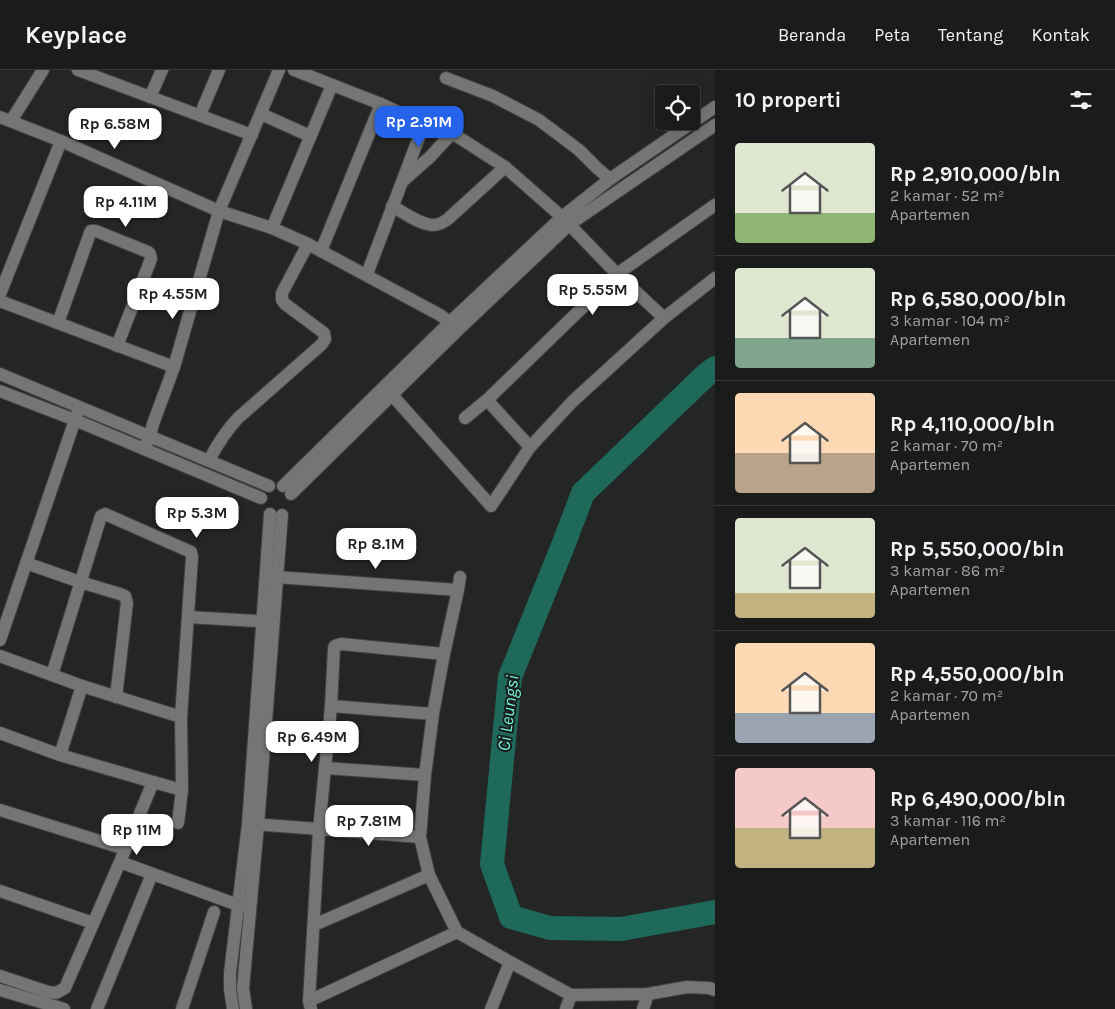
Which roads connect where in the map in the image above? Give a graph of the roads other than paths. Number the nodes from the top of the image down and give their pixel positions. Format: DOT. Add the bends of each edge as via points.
graph roads {
  1 [pos="43,70"];
  2 [pos="78,70"];
  3 [pos="162,70"];
  4 [pos="219,70"];
  5 [pos="279,70"];
  6 [pos="294,70"];
  7 [pos="446,78"];
  8 [pos="332,85"];
  9 [pos="150,97"];
  10 [pos="381,104"];
  11 [pos="715,107"];
  12 [pos="261,114"];
  13 [pos="200,115"];
  14 [pos="6,119"];
  15 [pos="424,124"];
  16 [pos="715,125"];
  17 [pos="452,133"];
  18 [pos="252,135"];
  19 [pos="310,136"];
  20 [pos="61,141"];
  21 [pos="505,167"];
  22 [pos="610,179"];
  23 [pos="402,181"];
  24 [pos="715,205"];
  25 [pos="392,206"];
  26 [pos="219,211"];
  27 [pos="566,221"];
  28 [pos="272,228"];
  29 [pos="308,244"];
  30 [pos="321,251"];
  31 [pos="367,274"];
  32 [pos="618,274"];
  33 [pos="715,278"];
  34 [pos="0,294"];
  35 [pos="0,301"];
  36 [pos="664,318"];
  37 [pos="58,323"];
  38 [pos="454,325"];
  39 [pos="117,346"];
  40 [pos="174,368"];
  41 [pos="0,374"];
  42 [pos="0,391"];
  43 [pos="392,395"];
  44 [pos="488,400"];
  45 [pos="79,407"];
  46 [pos="465,418"];
  47 [pos="75,420"];
  48 [pos="150,436"];
  49 [pos="530,447"];
  50 [pos="144,448"];
  51 [pos="208,460"];
  52 [pos="269,486"];
  53 [pos="287,490"];
  54 [pos="261,498"];
  55 [pos="276,514"];
  56 [pos="26,563"];
  57 [pos="276,577"];
  58 [pos="80,582"];
  59 [pos="188,617"];
  60 [pos="267,622"];
  61 [pos="1,636"];
  62 [pos="444,654"];
  63 [pos="0,656"];
  64 [pos="52,675"];
  65 [pos="82,686"];
  66 [pos="116,697"];
  67 [pos="330,706"];
  68 [pos="433,714"];
  69 [pos="181,717"];
  70 [pos="0,732"];
  71 [pos="60,755"];
  72 [pos="325,768"];
  73 [pos="425,775"];
  74 [pos="153,782"];
  75 [pos="182,790"];
  76 [pos="0,810"];
  77 [pos="178,823"];
  78 [pos="253,825"];
  79 [pos="319,830"];
  80 [pos="420,837"];
  81 [pos="125,850"];
  82 [pos="120,862"];
  83 [pos="152,874"];
  84 [pos="429,875"];
  85 [pos="0,891"];
  86 [pos="244,906"];
  87 [pos="214,912"];
  88 [pos="93,923"];
  89 [pos="314,925"];
  90 [pos="457,932"];
  91 [pos="510,962"];
  92 [pos="0,976"];
  93 [pos="0,990"];
  94 [pos="715,990"];
  95 [pos="648,994"];
  96 [pos="571,995"];
  97 [pos="310,1005"];
  98 [pos="64,1009"];
  99 [pos="97,1009"];
  100 [pos="182,1009"];
  101 [pos="233,1009"];
  102 [pos="246,1009"];
  103 [pos="490,1009"];
  104 [pos="566,1009"];
  105 [pos="643,1009"];
  1 -- 14 [label="street"];
  2 -- 9 [label="street"];
  3 -- 9 [label="street"];
  4 -- 13 [label="street"];
  5 -- 12 [label="street"];
  6 -- 8 [label="street"];
  7 -- 22 [label="street" via="493,96 539,120"];
  8 -- 10 [label="street"];
  8 -- 19 [label="street"];
  9 -- 13 [label="street"];
  10 -- 15 [label="street"];
  10 -- 30 [label="street"];
  11 -- 22 [label="street"];
  12 -- 18 [label="street"];
  12 -- 19 [label="street"];
  13 -- 18 [label="street"];
  14 -- 20 [label="street"];
  15 -- 17 [label="street"];
  15 -- 23 [label="street"];
  16 -- 27 [label="street"];
  17 -- 21 [label="street"];
  17 -- 23 [label="street"];
  18 -- 26 [label="street"];
  19 -- 28 [label="street"];
  20 -- 26 [label="street"];
  20 -- 34 [label="street"];
  21 -- 25 [label="street" via="448,219 435,226"];
  21 -- 27 [label="street"];
  22 -- 27 [label="street"];
  23 -- 25 [label="street"];
  24 -- 32 [label="street"];
  25 -- 31 [label="street"];
  26 -- 28 [label="street"];
  26 -- 40 [label="street"];
  27 -- 32 [label="street"];
  27 -- 38 [label="street"];
  28 -- 29 [label="street"];
  29 -- 30 [label="street"];
  29 -- 51 [label="street" via="282,294 282,300 324,333 325,339 231,425"];
  30 -- 31 [label="street"];
  31 -- 38 [label="street"];
  32 -- 36 [label="street"];
  32 -- 44 [label="street"];
  33 -- 36 [label="street"];
  35 -- 37 [label="street"];
  36 -- 49 [label="street" via="573,401"];
  37 -- 39 [label="street"];
  37 -- 39 [label="street" via="90,233 96,231 151,256"];
  38 -- 43 [label="street"];
  38 -- 53 [label="street"];
  39 -- 40 [label="street"];
  40 -- 48 [label="street"];
  41 -- 45 [label="street"];
  42 -- 47 [label="street"];
  43 -- 49 [label="street" via="491,506"];
  43 -- 53 [label="street"];
  44 -- 46 [label="street"];
  44 -- 49 [label="street"];
  45 -- 47 [label="street"];
  45 -- 48 [label="street"];
  47 -- 50 [label="street"];
  47 -- 56 [label="street"];
  48 -- 50 [label="street"];
  48 -- 51 [label="street"];
  50 -- 54 [label="street"];
  51 -- 52 [label="street"];
  52 -- 53 [label="street" via="276,484"];
  52 -- 54 [label="street"];
  53 -- 55 [label="street" via="291,506 287,511"];
  54 -- 55 [label="street" via="264,510"];
  55 -- 57 [label="street"];
  55 -- 60 [label="street"];
  56 -- 58 [label="street"];
  56 -- 61 [label="street"];
  57 -- 60 [label="street"];
  57 -- 62 [label="street" via="459,583"];
  58 -- 59 [label="street" via="101,516 105,514 191,552"];
  58 -- 64 [label="street"];
  58 -- 66 [label="street" via="120,594 126,599"];
  59 -- 60 [label="street"];
  59 -- 69 [label="street"];
  60 -- 78 [label="street"];
  62 -- 67 [label="street" via="337,645 333,652"];
  62 -- 68 [label="street"];
  63 -- 64 [label="street"];
  64 -- 65 [label="street"];
  65 -- 66 [label="street"];
  65 -- 71 [label="street"];
  66 -- 69 [label="street"];
  67 -- 68 [label="street"];
  67 -- 72 [label="street"];
  68 -- 73 [label="street"];
  69 -- 75 [label="street"];
  70 -- 71 [label="street"];
  71 -- 74 [label="street"];
  72 -- 73 [label="street"];
  72 -- 79 [label="street"];
  73 -- 80 [label="street"];
  74 -- 75 [label="street"];
  74 -- 81 [label="street"];
  75 -- 77 [label="street"];
  76 -- 81 [label="street"];
  78 -- 79 [label="street"];
  78 -- 86 [label="street"];
  79 -- 80 [label="street"];
  79 -- 89 [label="street"];
  80 -- 84 [label="street"];
  81 -- 82 [label="street"];
  82 -- 83 [label="street"];
  82 -- 88 [label="street"];
  83 -- 86 [label="street"];
  83 -- 99 [label="street"];
  84 -- 89 [label="street"];
  84 -- 90 [label="street"];
  85 -- 88 [label="street"];
  86 -- 101 [label="street" via="230,973"];
  86 -- 102 [label="street" via="243,988"];
  87 -- 100 [label="street"];
  88 -- 92 [label="street" via="65,988 56,993 48,992"];
  89 -- 97 [label="street"];
  90 -- 91 [label="street"];
  90 -- 97 [label="street"];
  91 -- 96 [label="street"];
  91 -- 103 [label="street"];
  93 -- 98 [label="street"];
  94 -- 95 [label="street" via="687,987"];
  95 -- 96 [label="street"];
  95 -- 105 [label="street"];
  96 -- 104 [label="street"];
}
